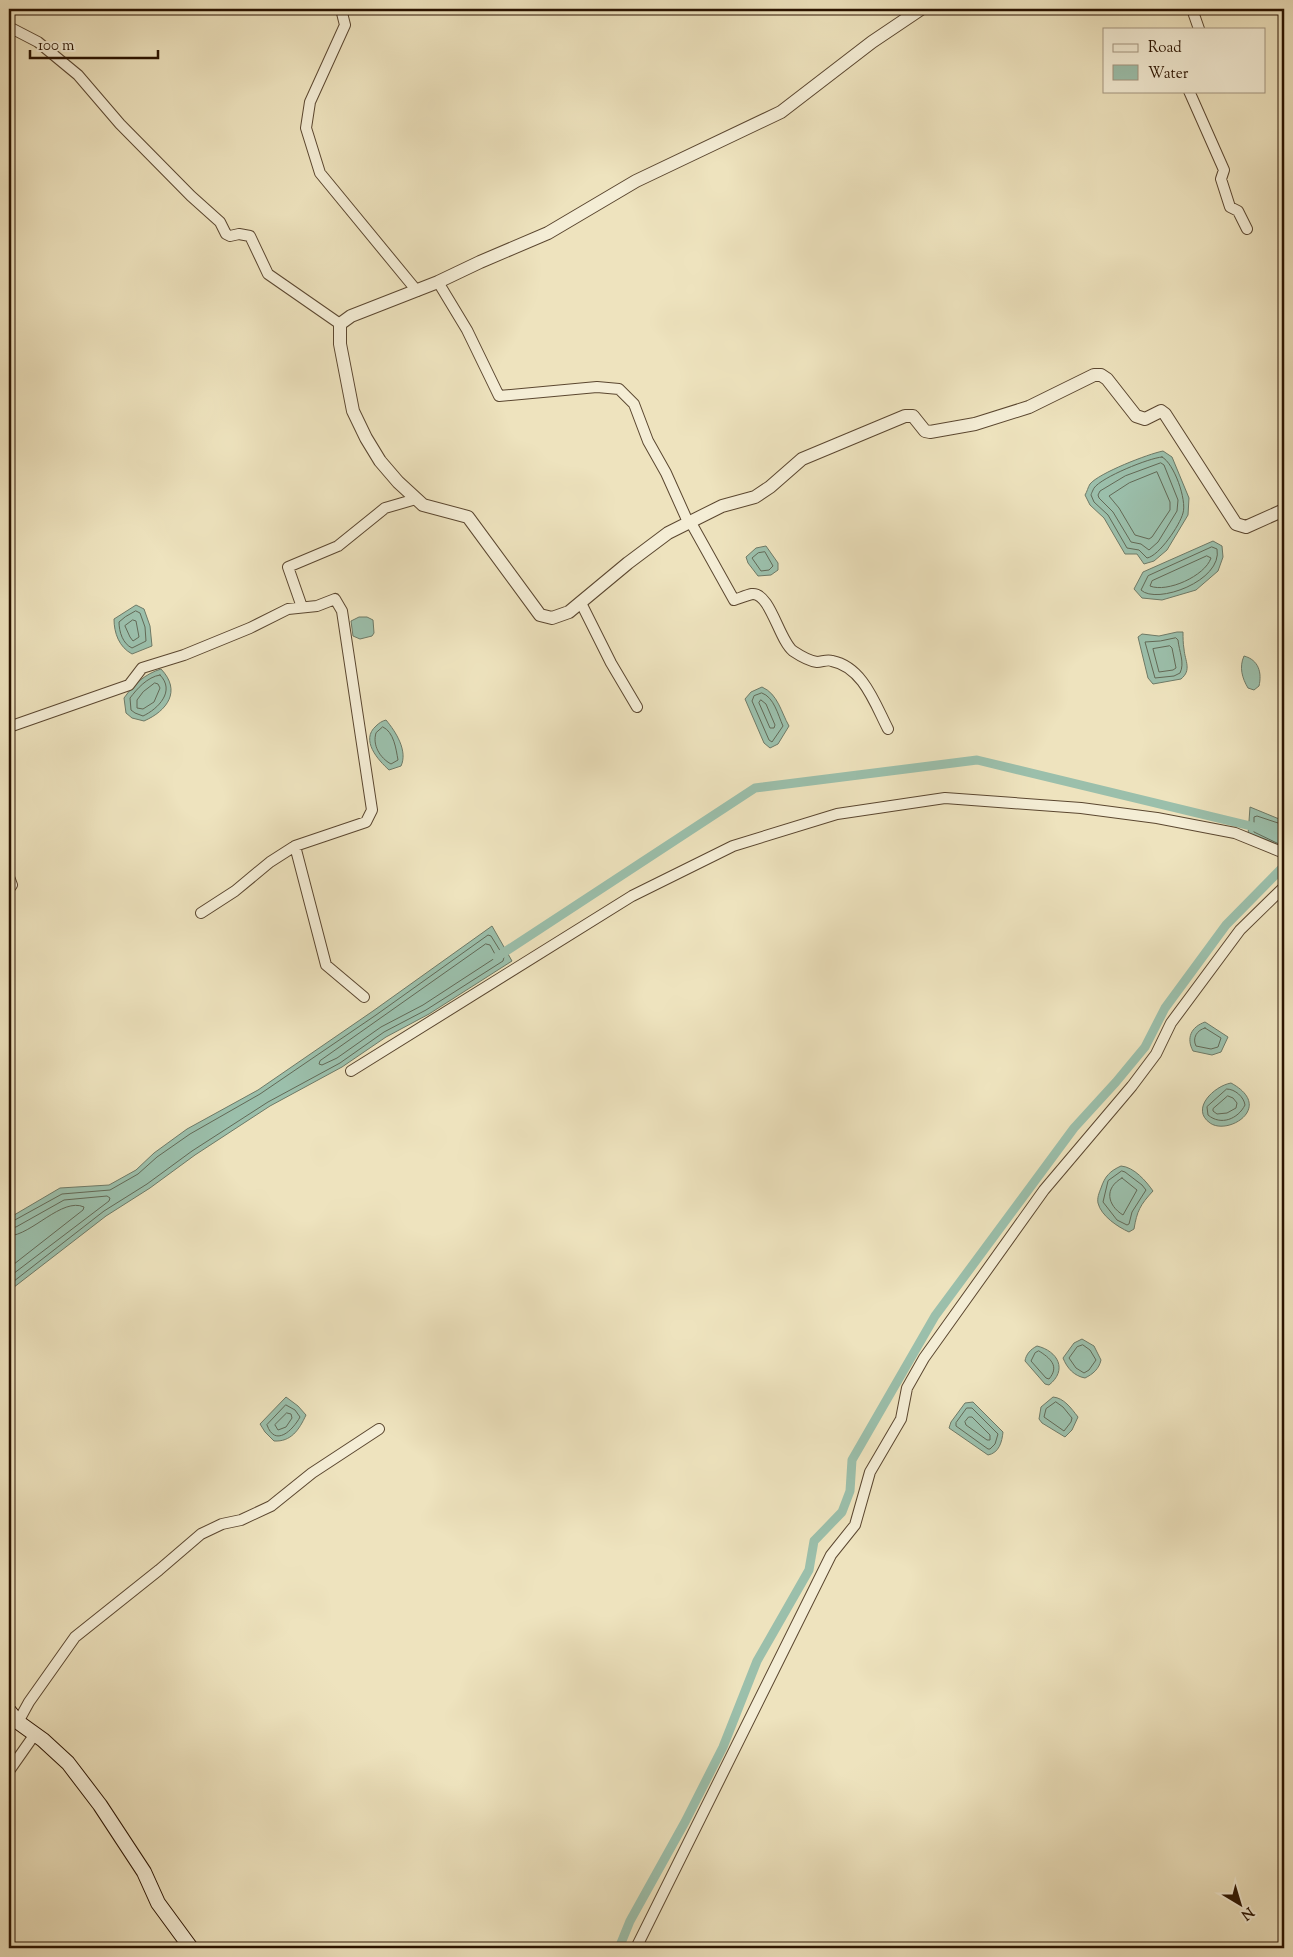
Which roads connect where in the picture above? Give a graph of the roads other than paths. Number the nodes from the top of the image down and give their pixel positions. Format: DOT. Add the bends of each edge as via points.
graph roads {
  1 [pos="341,9"];
  2 [pos="921,9"];
  3 [pos="1192,9"];
  4 [pos="9,27"];
  5 [pos="1200,28"];
  6 [pos="1189,92"];
  7 [pos="1247,229"];
  8 [pos="438,282"];
  9 [pos="417,291"];
  10 [pos="340,324"];
  11 [pos="416,499"];
  12 [pos="1284,510"];
  13 [pos="689,521"];
  14 [pos="580,603"];
  15 [pos="302,607"];
  16 [pos="637,707"];
  17 [pos="9,727"];
  18 [pos="888,730"];
  19 [pos="295,846"];
  20 [pos="1284,853"];
  21 [pos="9,877"];
  22 [pos="1284,887"];
  23 [pos="9,889"];
  24 [pos="201,913"];
  25 [pos="364,998"];
  26 [pos="352,1071"];
  27 [pos="379,1429"];
  28 [pos="13,1716"];
  29 [pos="35,1734"];
  30 [pos="9,1771"];
  31 [pos="191,1948"];
  32 [pos="636,1948"];
  1 -- 9 [label="street" via="345,25 310,102 306,128 320,173"];
  2 -- 8 [label="street" via="781,112 636,181 548,233"];
  3 -- 5 [label="street"];
  4 -- 10 [label="street" via="38,42 78,75 120,124 220,222 226,234 250,236 268,274"];
  6 -- 7 [label="street" via="1224,170 1221,179 1230,207 1238,211"];
  8 -- 9 [label="street"];
  8 -- 13 [label="street" via="467,330 499,396 597,387 619,389 634,404 648,441"];
  9 -- 10 [label="street" via="351,316"];
  10 -- 11 [label="street" via="340,344 353,411 380,461"];
  11 -- 14 [label="street" via="423,505 468,517 540,615 552,618 569,612"];
  11 -- 15 [label="street" via="385,508 338,546 288,567"];
  12 -- 13 [label="street" via="1246,527 1236,524 1165,414 1161,411 1145,419 1136,416 1107,379 1094,375 1029,407 975,424 930,432 913,416 905,416 802,459 755,496"];
  13 -- 14 [label="street" via="634,558"];
  13 -- 18 [label="street" via="734,600 760,594 791,650 809,660 831,660 852,668 867,688"];
  14 -- 16 [label="street"];
  15 -- 17 [label="street" via="288,609 184,655 142,668 130,685"];
  15 -- 19 [label="street" via="317,606 335,599 342,612 372,810 366,822"];
  19 -- 24 [label="street"];
  19 -- 25 [label="street" via="326,966"];
  20 -- 26 [label="street" via="1235,833 1081,808 945,798 837,814 733,846 632,896"];
  21 -- 23 [label="street" via="12,886"];
  22 -- 32 [label="street" via="1240,930 1171,1023 1156,1054 1044,1190 924,1358 907,1388 901,1419 870,1472 855,1525 831,1555"];
  27 -- 28 [label="street" via="312,1473 271,1506 201,1534 75,1637 29,1702"];
  28 -- 29 [label="main road"];
  29 -- 30 [label="street"];
  29 -- 31 [label="main road" via="68,1763 100,1805 144,1872 158,1903"];
}
